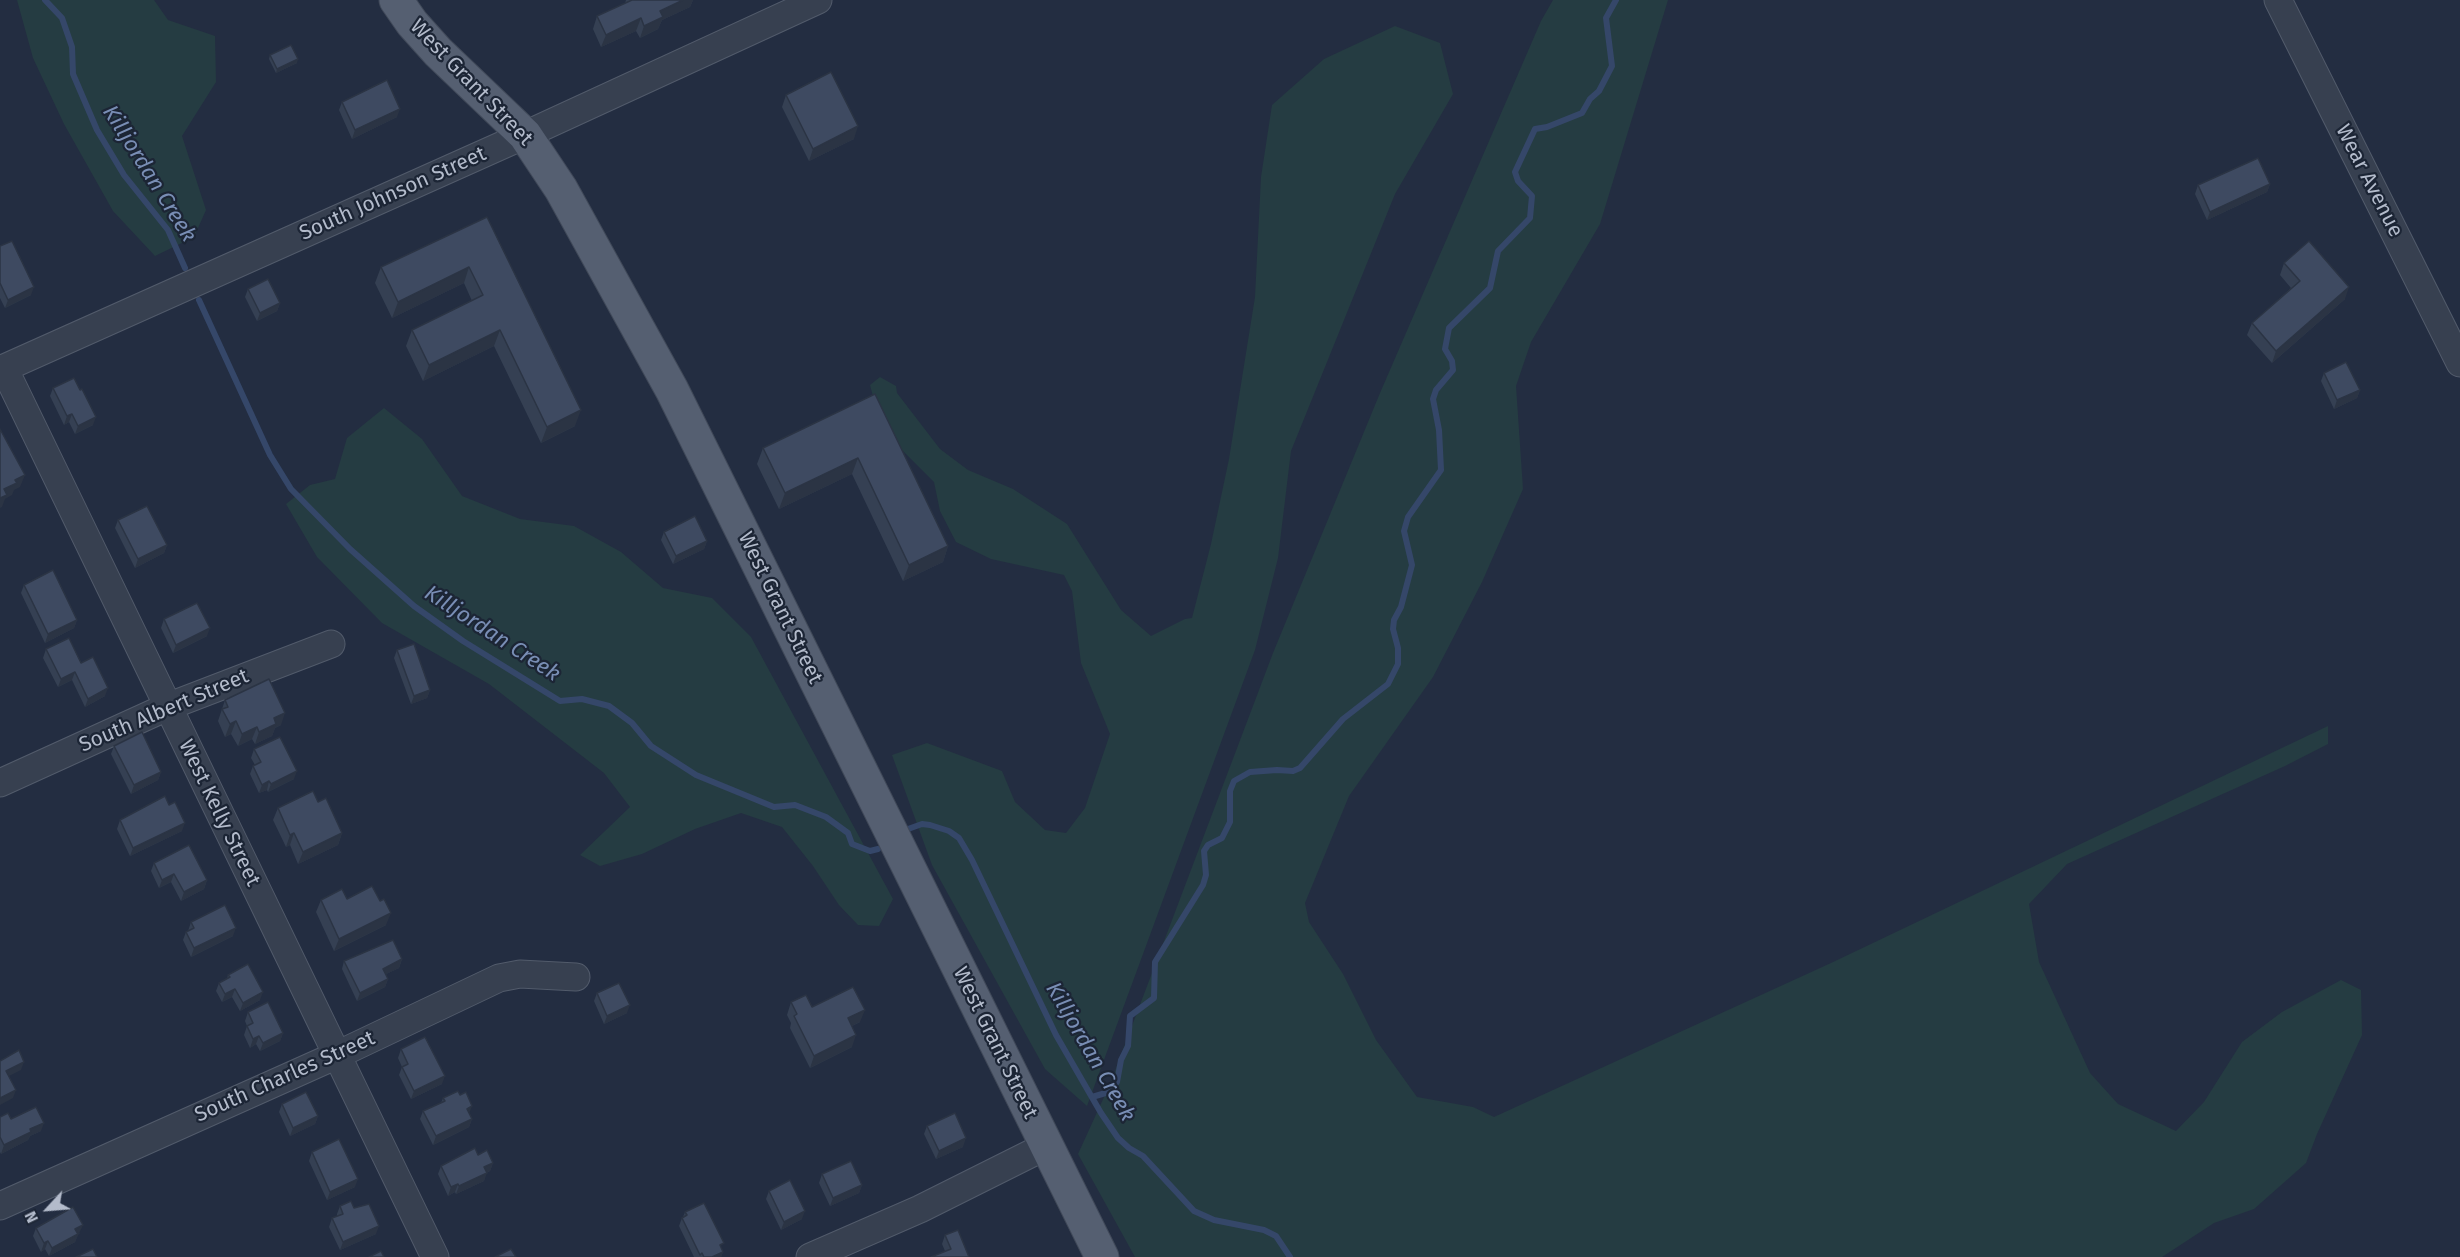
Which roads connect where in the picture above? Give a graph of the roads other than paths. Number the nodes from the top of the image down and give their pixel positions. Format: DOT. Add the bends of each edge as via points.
graph roads {
  1 [pos="396,0"];
  2 [pos="818,0"];
  3 [pos="2278,0"];
  4 [pos="525,135"];
  5 [pos="2460,363"];
  6 [pos="2,369"];
  7 [pos="331,644"];
  8 [pos="167,707"];
  9 [pos="0,783"];
  10 [pos="576,977"];
  11 [pos="337,1055"];
  12 [pos="1046,1146"];
  13 [pos="0,1206"];
  14 [pos="435,1257"];
  15 [pos="810,1257"];
  16 [pos="1102,1257"];
  1 -- 4 [label="main road, West Grant Street" via="438,52"];
  2 -- 4 [label="street, South Johnson Street"];
  3 -- 5 [label="street, Wear Avenue"];
  4 -- 6 [label="street, South Johnson Street"];
  4 -- 12 [label="main road, West Grant Street" via="561,189 655,357"];
  6 -- 8 [label="street, West Kelly Street"];
  7 -- 8 [label="street, South Albert Street"];
  8 -- 9 [label="street, South Albert Street"];
  8 -- 11 [label="street, West Kelly Street"];
  10 -- 11 [label="street, South Charles Street" via="520,974 499,978"];
  11 -- 13 [label="street, South Charles Street"];
  11 -- 14 [label="street, West Kelly Street"];
  12 -- 15 [label="street" via="920,1209"];
  12 -- 16 [label="main road, West Grant Street"];
}
